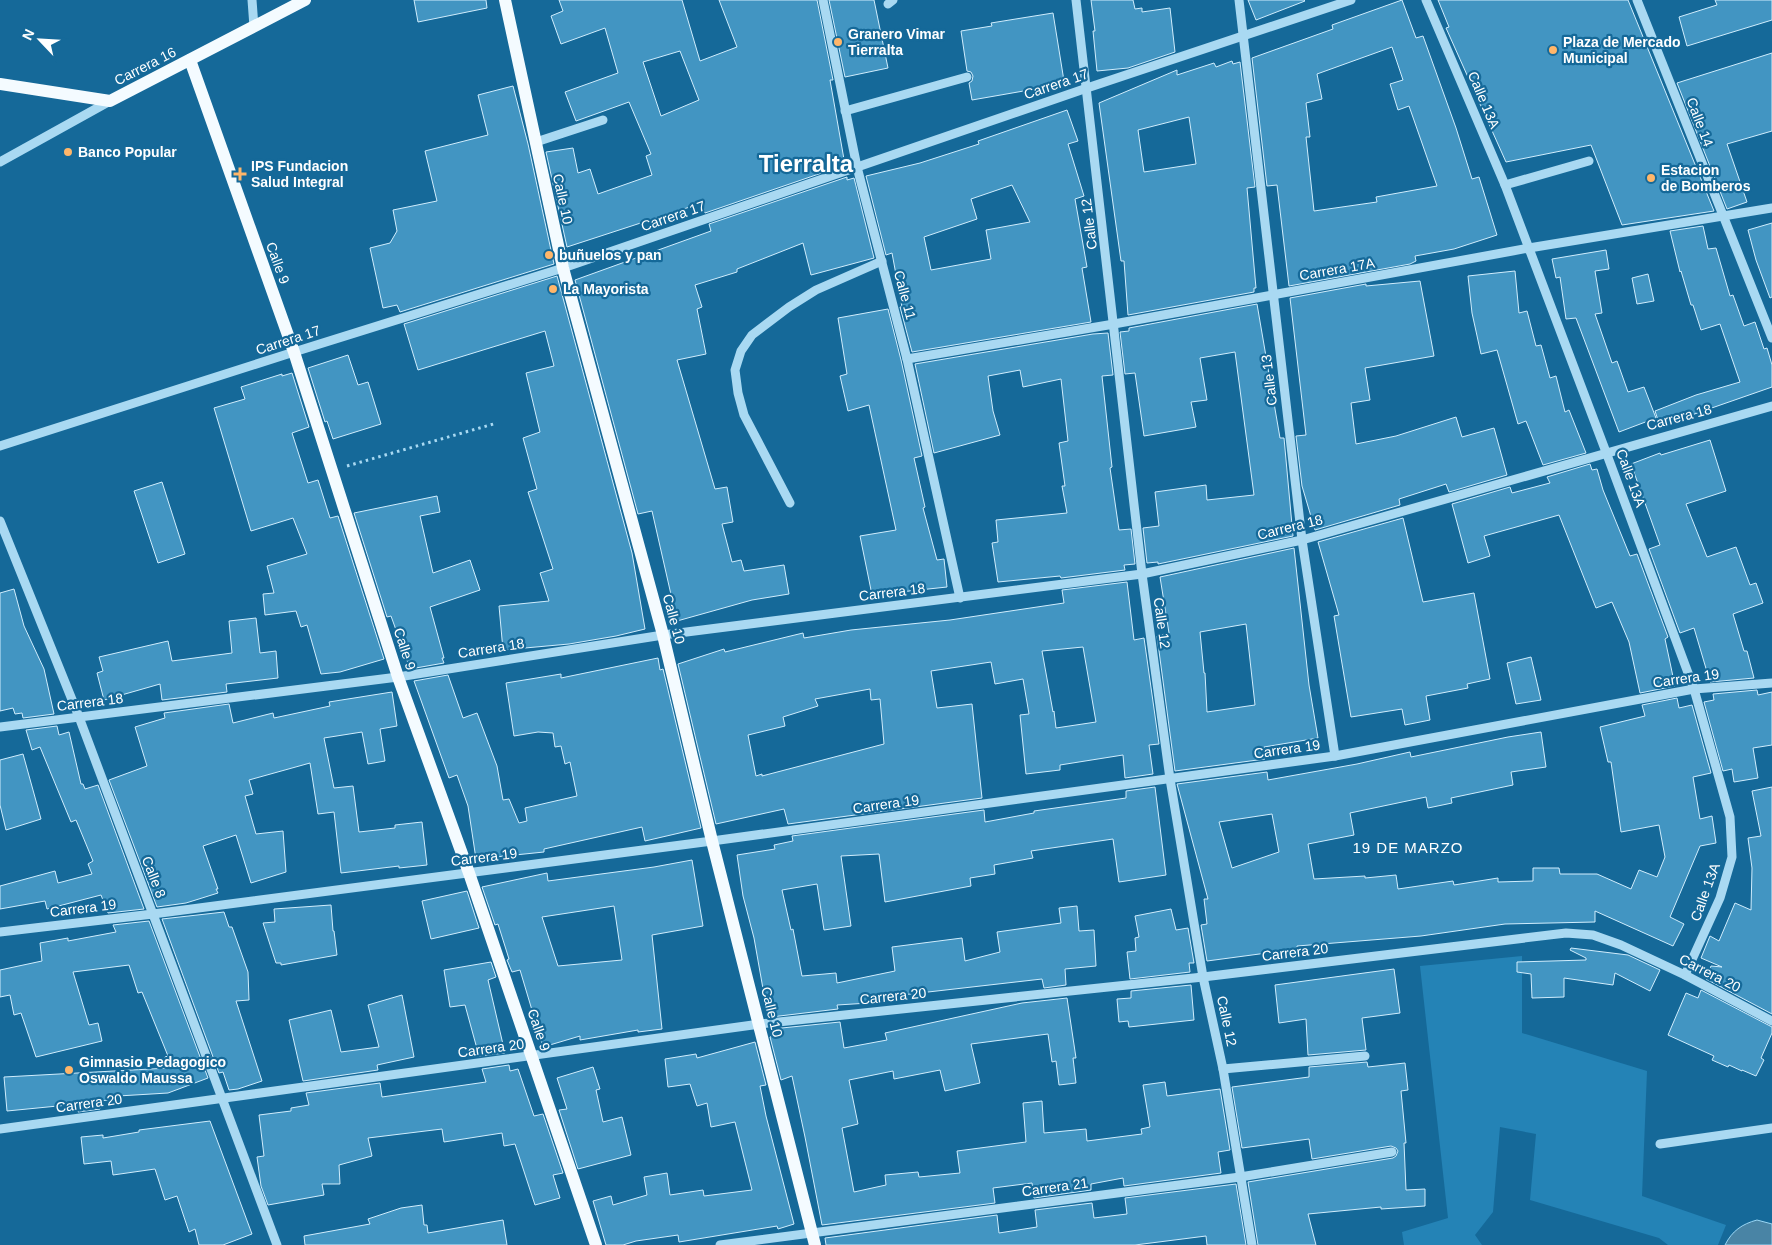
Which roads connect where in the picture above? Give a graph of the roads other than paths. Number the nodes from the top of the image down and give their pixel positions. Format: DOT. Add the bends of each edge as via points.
graph roads {
  1 [pos="252,0"];
  2 [pos="306,0"];
  3 [pos="505,0"];
  4 [pos="823,0"];
  5 [pos="1076,0"];
  6 [pos="1239,0"];
  7 [pos="1351,0"];
  8 [pos="1426,0"];
  9 [pos="1637,0"];
  10 [pos="254,27"];
  11 [pos="1244,36"];
  12 [pos="190,60"];
  13 [pos="968,77"];
  14 [pos="0,84"];
  15 [pos="1087,88"];
  16 [pos="110,101"];
  17 [pos="845,111"];
  18 [pos="603,120"];
  19 [pos="536,142"];
  20 [pos="1589,161"];
  21 [pos="0,162"];
  22 [pos="857,168"];
  23 [pos="1506,186"];
  24 [pos="1772,208"];
  25 [pos="1723,217"];
  26 [pos="1529,248"];
  27 [pos="882,261"];
  28 [pos="563,268"];
  29 [pos="1272,294"];
  30 [pos="1114,324"];
  31 [pos="1772,338"];
  32 [pos="294,352"];
  33 [pos="907,359"];
  34 [pos="1772,406"];
  35 [pos="0,446"];
  36 [pos="1606,452"];
  37 [pos="790,503"];
  38 [pos="0,521"];
  39 [pos="1302,540"];
  40 [pos="1142,574"];
  41 [pos="960,598"];
  42 [pos="663,635"];
  43 [pos="398,677"];
  44 [pos="1772,683"];
  45 [pos="1694,689"];
  46 [pos="79,717"];
  47 [pos="0,727"];
  48 [pos="1335,756"];
  49 [pos="1170,779"];
  50 [pos="712,841"];
  51 [pos="469,873"];
  52 [pos="153,914"];
  53 [pos="0,932"];
  54 [pos="1685,975"];
  55 [pos="1203,977"];
  56 [pos="1772,1021"];
  57 [pos="760,1024"];
  58 [pos="532,1056"];
  59 [pos="1365,1056"];
  60 [pos="1223,1070"];
  61 [pos="221,1098"];
  62 [pos="1772,1128"];
  63 [pos="0,1129"];
  64 [pos="1660,1144"];
  65 [pos="1392,1152"];
  66 [pos="1240,1177"];
  67 [pos="813,1239"];
  68 [pos="277,1245"];
  69 [pos="596,1245"];
  70 [pos="720,1245"];
  71 [pos="1252,1245"];
  1 -- 10 [label="street"];
  2 -- 10 [label="main road, Carrera 16"];
  3 -- 19 [label="main road, Calle 10"];
  4 -- 17 [label="street, Calle 11"];
  5 -- 15 [label="street, Calle 12"];
  6 -- 11 [label="street, Calle 13"];
  7 -- 11 [label="street, Carrera 17"];
  8 -- 23 [label="street, Calle 13A"];
  9 -- 25 [label="street, Calle 14"];
  10 -- 12 [label="main road, Carrera 16"];
  11 -- 15 [label="street, Carrera 17"];
  11 -- 29 [label="street, Calle 13"];
  12 -- 16 [label="main road, Carrera 16"];
  12 -- 32 [label="main road, Calle 9"];
  13 -- 17 [label="street"];
  14 -- 16 [label="main road"];
  15 -- 22 [label="street, Carrera 17"];
  15 -- 30 [label="street, Calle 12"];
  16 -- 21 [label="street, Carrera 16"];
  17 -- 22 [label="street, Calle 11"];
  18 -- 19 [label="street"];
  19 -- 28 [label="main road, Calle 10"];
  20 -- 23 [label="street"];
  22 -- 27 [label="street, Calle 11"];
  22 -- 28 [label="street, Carrera 17"];
  23 -- 26 [label="street, Calle 13A"];
  24 -- 25 [label="street, Carrera 17A"];
  25 -- 26 [label="street, Carrera 17A"];
  25 -- 31 [label="street, Calle 14"];
  26 -- 29 [label="street, Carrera 17A"];
  26 -- 36 [label="street, Calle 13A"];
  27 -- 33 [label="street, Calle 11"];
  27 -- 37 [label="street" via="816,290 788,307 752,335 741,351 735,370 744,415"];
  28 -- 32 [label="street, Carrera 17"];
  28 -- 42 [label="main road, Calle 10"];
  29 -- 30 [label="street, Carrera 17A"];
  29 -- 39 [label="street, Calle 13"];
  30 -- 33 [label="street, Carrera 17A"];
  30 -- 40 [label="street, Calle 12"];
  32 -- 35 [label="street, Carrera 17"];
  32 -- 43 [label="main road, Calle 9"];
  33 -- 41 [label="street, Calle 11"];
  34 -- 36 [label="street, Carrera 18"];
  36 -- 39 [label="street, Carrera 18"];
  36 -- 45 [label="street, Calle 13A"];
  38 -- 46 [label="street, Calle 8"];
  39 -- 40 [label="street, Carrera 18"];
  39 -- 48 [label="street, Calle 13"];
  40 -- 41 [label="street, Carrera 18"];
  40 -- 49 [label="street, Calle 12"];
  41 -- 42 [label="street, Carrera 18"];
  42 -- 43 [label="street, Carrera 18"];
  42 -- 50 [label="main road, Calle 10"];
  43 -- 46 [label="street, Carrera 18"];
  43 -- 51 [label="main road, Calle 9"];
  44 -- 45 [label="street, Carrera 19"];
  45 -- 48 [label="street, Carrera 19"];
  45 -- 54 [label="street, Calle 13A" via="1730,817 1732,857 1720,898"];
  46 -- 47 [label="street, Carrera 18"];
  46 -- 52 [label="street, Calle 8"];
  48 -- 49 [label="street, Carrera 19"];
  49 -- 50 [label="street, Carrera 19"];
  49 -- 55 [label="street, Calle 12"];
  50 -- 51 [label="street, Carrera 19"];
  50 -- 57 [label="main road, Calle 10"];
  51 -- 52 [label="street, Carrera 19"];
  51 -- 58 [label="main road, Calle 9"];
  52 -- 53 [label="street, Carrera 19"];
  52 -- 61 [label="street, Calle 8"];
  54 -- 55 [label="street, Carrera 20" via="1621,944 1593,935 1566,933"];
  54 -- 56 [label="street, Carrera 20"];
  55 -- 57 [label="street, Carrera 20"];
  55 -- 60 [label="street, Calle 12"];
  57 -- 58 [label="street, Carrera 20"];
  57 -- 67 [label="main road, Calle 10"];
  58 -- 61 [label="street, Carrera 20"];
  58 -- 69 [label="main road, Calle 9"];
  59 -- 60 [label="street"];
  60 -- 66 [label="street, Calle 12"];
  61 -- 63 [label="street, Carrera 20"];
  61 -- 68 [label="street, Calle 8"];
  62 -- 64 [label="street"];
  65 -- 66 [label="street, Carrera 21"];
  66 -- 67 [label="street, Carrera 21"];
  66 -- 71 [label="street, Calle 12"];
  67 -- 70 [label="street, Carrera 21"];
}
